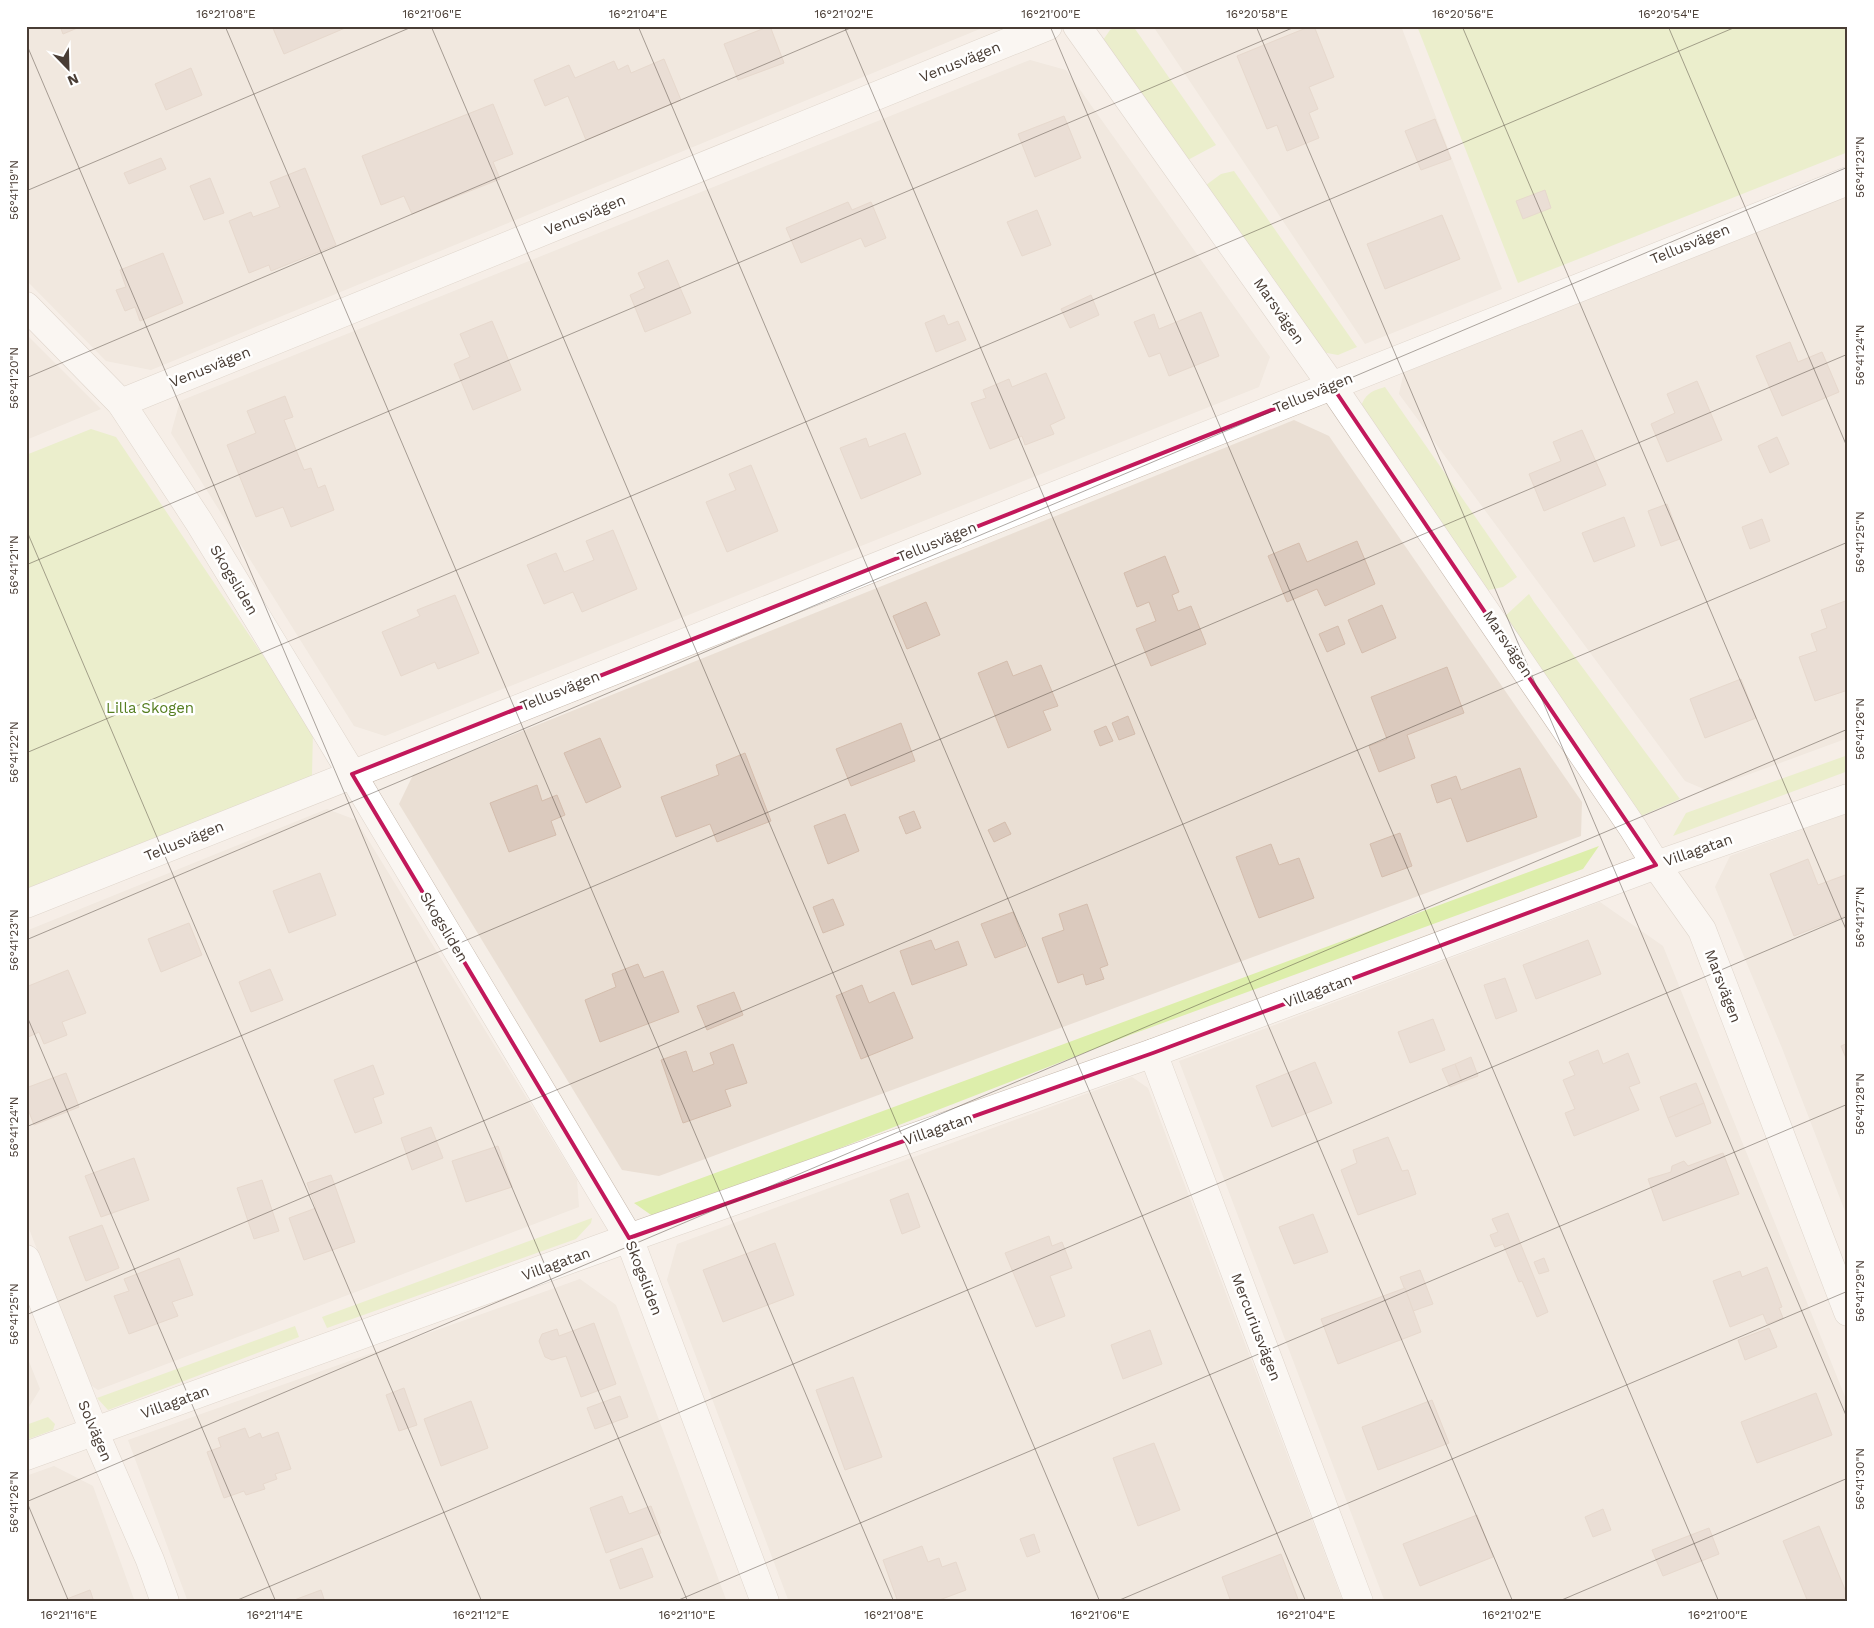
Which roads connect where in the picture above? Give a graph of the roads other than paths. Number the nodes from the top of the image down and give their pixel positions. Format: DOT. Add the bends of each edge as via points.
graph roads {
  1 [pos="1048,26"];
  2 [pos="1077,26"];
  3 [pos="1848,181"];
  4 [pos="26,306"];
  5 [pos="1332,386"];
  6 [pos="121,403"];
  7 [pos="352,774"];
  8 [pos="1848,798"];
  9 [pos="1656,865"];
  10 [pos="26,904"];
  11 [pos="1153,1052"];
  12 [pos="629,1238"];
  13 [pos="26,1259"];
  14 [pos="1848,1312"];
  15 [pos="94,1431"];
  16 [pos="26,1456"];
  17 [pos="165,1602"];
  18 [pos="764,1602"];
  19 [pos="1359,1602"];
  1 -- 6 [label="street, Venusvägen"];
  2 -- 5 [label="street, Marsvägen"];
  3 -- 5 [label="street, Tellusvägen"];
  4 -- 6 [label="street, Skogsliden"];
  5 -- 7 [label="street, Tellusvägen"];
  5 -- 9 [label="street, Marsvägen"];
  6 -- 7 [label="street, Skogsliden" via="199,522"];
  7 -- 10 [label="street, Tellusvägen"];
  7 -- 12 [label="street, Skogsliden"];
  8 -- 9 [label="street, Villagatan"];
  9 -- 11 [label="street, Villagatan"];
  9 -- 14 [label="street, Marsvägen" via="1702,930"];
  11 -- 12 [label="street, Villagatan"];
  11 -- 19 [label="street, Mercuriusvägen"];
  12 -- 15 [label="street, Villagatan"];
  12 -- 18 [label="street, Skogsliden"];
  13 -- 15 [label="street, Solvägen"];
  15 -- 16 [label="street, Villagatan"];
  15 -- 17 [label="street, Solvägen"];
}
